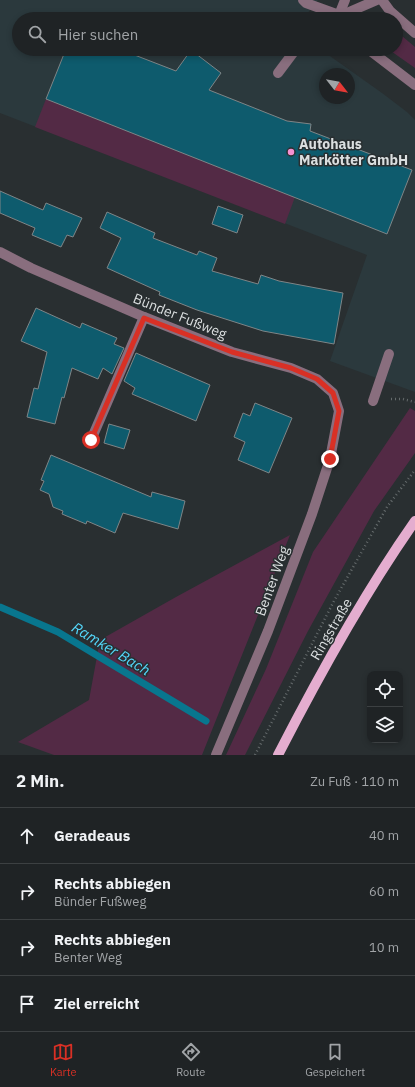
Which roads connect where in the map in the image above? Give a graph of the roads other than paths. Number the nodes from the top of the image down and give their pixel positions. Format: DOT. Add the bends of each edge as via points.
graph roads {
  1 [pos="303,0"];
  2 [pos="345,0"];
  3 [pos="377,0"];
  4 [pos="382,0"];
  5 [pos="326,12"];
  6 [pos="340,12"];
  7 [pos="351,12"];
  8 [pos="391,12"];
  9 [pos="403,22"];
  10 [pos="415,33"];
  11 [pos="291,56"];
  12 [pos="377,56"];
  13 [pos="278,72"];
  14 [pos="415,85"];
  15 [pos="0,252"];
  16 [pos="144,318"];
  17 [pos="389,354"];
  18 [pos="373,401"];
  19 [pos="339,411"];
  20 [pos="91,440"];
  21 [pos="415,521"];
  22 [pos="216,755"];
  23 [pos="278,755"];
  1 -- 5 [label="street"];
  2 -- 6 [label="street"];
  3 -- 7 [label="street"];
  4 -- 8 [label="street"];
  9 -- 10 [label="street"];
  11 -- 13 [label="street"];
  12 -- 14 [label="street"];
  15 -- 16 [label="street, Bünder Fußweg"];
  16 -- 19 [label="street, Bünder Fußweg" via="232,352 291,368 317,379 333,393"];
  16 -- 20 [label="street"];
  17 -- 18 [label="street"];
  19 -- 22 [label="street, Benter Weg" via="330,459 312,514 268,631"];
  21 -- 23 [label="main road, Ringstraße" via="357,611"];
}
